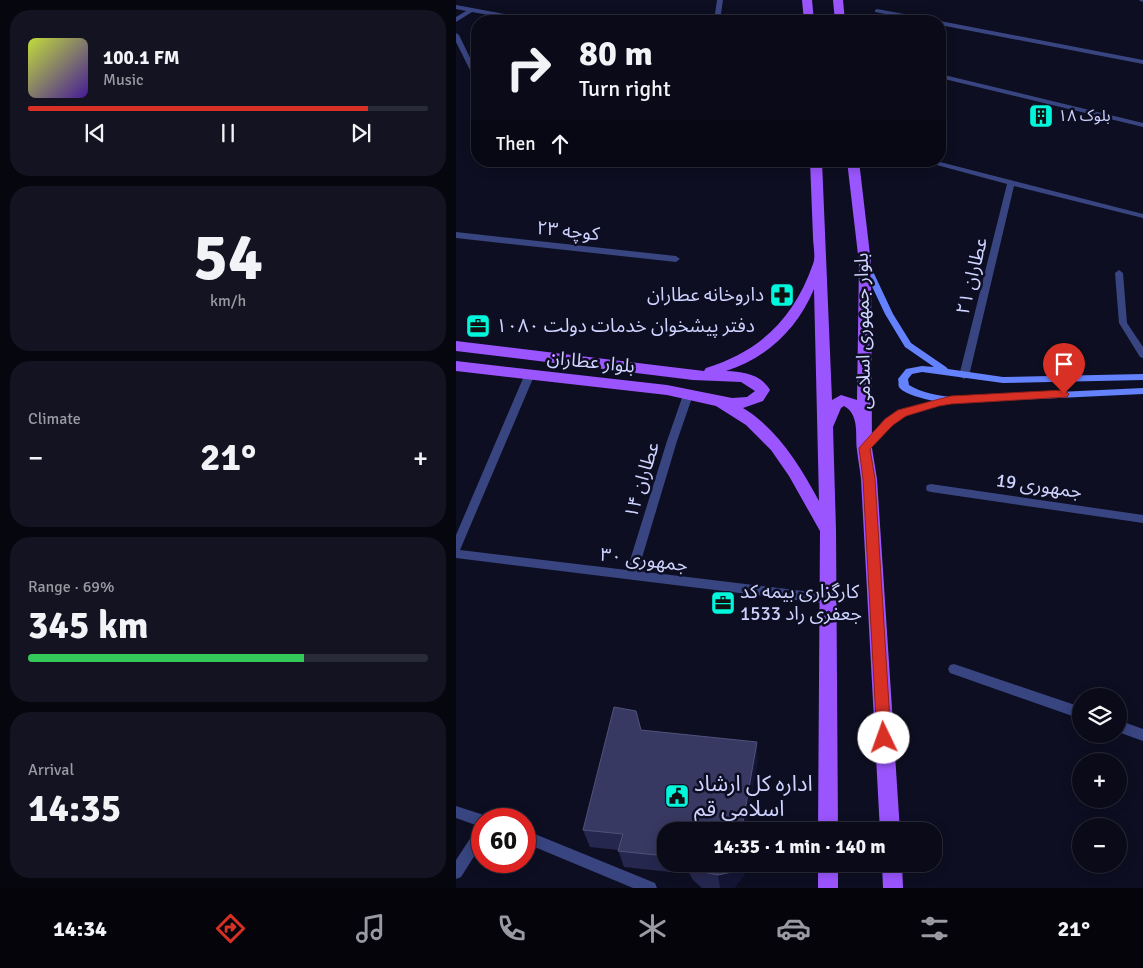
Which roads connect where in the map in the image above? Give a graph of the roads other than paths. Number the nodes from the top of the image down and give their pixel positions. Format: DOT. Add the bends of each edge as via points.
graph roads {
  1 [pos="720,0"];
  2 [pos="807,0"];
  3 [pos="838,0"];
  4 [pos="456,7"];
  5 [pos="471,10"];
  6 [pos="877,11"];
  7 [pos="499,15"];
  8 [pos="718,15"];
  9 [pos="808,15"];
  10 [pos="839,15"];
  11 [pos="899,15"];
  12 [pos="456,20"];
  13 [pos="946,24"];
  14 [pos="456,36"];
  15 [pos="1143,62"];
  16 [pos="471,66"];
  17 [pos="946,77"];
  18 [pos="1143,125"];
  19 [pos="946,166"];
  20 [pos="816,167"];
  21 [pos="854,167"];
  22 [pos="1011,182"];
  23 [pos="1143,216"];
  24 [pos="456,235"];
  25 [pos="676,259"];
  26 [pos="819,262"];
  27 [pos="864,263"];
  28 [pos="1119,273"];
  29 [pos="456,346"];
  30 [pos="1143,355"];
  31 [pos="456,366"];
  32 [pos="946,371"];
  33 [pos="693,375"];
  34 [pos="529,376"];
  35 [pos="964,376"];
  36 [pos="1143,377"];
  37 [pos="1143,391"];
  38 [pos="688,394"];
  39 [pos="951,400"];
  40 [pos="721,402"];
  41 [pos="825,428"];
  42 [pos="864,428"];
  43 [pos="864,448"];
  44 [pos="931,488"];
  45 [pos="1143,519"];
  46 [pos="828,530"];
  47 [pos="456,548"];
  48 [pos="456,554"];
  49 [pos="631,576"];
  50 [pos="828,599"];
  51 [pos="954,669"];
  52 [pos="1072,711"];
  53 [pos="1127,729"];
  54 [pos="1143,735"];
  55 [pos="456,812"];
  56 [pos="471,817"];
  57 [pos="828,822"];
  58 [pos="889,822"];
  59 [pos="536,841"];
  60 [pos="471,849"];
  61 [pos="456,872"];
  62 [pos="828,872"];
  63 [pos="892,872"];
  64 [pos="650,888"];
  65 [pos="828,888"];
  66 [pos="893,888"];
  1 -- 8 [label="street"];
  2 -- 9 [label="main road"];
  3 -- 10 [label="main road"];
  4 -- 5 [label="street"];
  5 -- 7 [label="street"];
  5 -- 12 [label="street"];
  6 -- 11 [label="street"];
  13 -- 15 [label="street"];
  14 -- 16 [label="street"];
  17 -- 18 [label="street"];
  19 -- 22 [label="street"];
  20 -- 26 [label="main road, بلوار جمهوری اسلامی"];
  21 -- 27 [label="main road, بلوار جمهوری اسلامی"];
  22 -- 23 [label="street"];
  22 -- 35 [label="street, عطاران ۲۱"];
  24 -- 25 [label="street, کوچه ۲۳"];
  26 -- 33 [label="main road" via="799,308 776,334 740,361"];
  26 -- 41 [label="main road, بلوار جمهوری اسلامی"];
  27 -- 32 [label="main road" via="908,345"];
  27 -- 42 [label="main road, بلوار جمهوری اسلامی"];
  28 -- 30 [label="street" via="1123,323"];
  29 -- 33 [label="main road, بلوار عطاران"];
  31 -- 34 [label="main road, بلوار عطاران"];
  32 -- 35 [label="main road"];
  32 -- 39 [label="main road" via="922,369 909,372 903,379 904,387 912,392"];
  33 -- 40 [label="main road, بلوار عطاران" via="742,377 763,390 754,401"];
  34 -- 38 [label="main road, بلوار عطاران"];
  34 -- 47 [label="street"];
  35 -- 36 [label="main road" via="1003,380"];
  37 -- 39 [label="main road"];
  38 -- 40 [label="main road, بلوار عطاران"];
  38 -- 49 [label="street, عطاران ۱۴"];
  39 -- 43 [label="main road" via="902,413"];
  40 -- 46 [label="main road" via="755,424 784,457"];
  41 -- 42 [label="main road" via="835,405 841,400 856,406"];
  41 -- 46 [label="main road, بلوار جمهوری اسلامی"];
  42 -- 43 [label="main road, بلوار جمهوری اسلامی"];
  43 -- 58 [label="main road, بلوار جمهوری اسلامی" via="869,479"];
  44 -- 45 [label="street, جمهوری 19"];
  46 -- 50 [label="main road, بلوار جمهوری اسلامی"];
  48 -- 49 [label="street, جمهوری ۳۰"];
  49 -- 50 [label="street, جمهوری ۳۰"];
  50 -- 57 [label="main road, بلوار جمهوری اسلامی"];
  51 -- 52 [label="street"];
  53 -- 54 [label="street"];
  55 -- 56 [label="street"];
  59 -- 64 [label="street"];
  60 -- 61 [label="street"];
  62 -- 65 [label="main road"];
  63 -- 66 [label="main road"];
}
